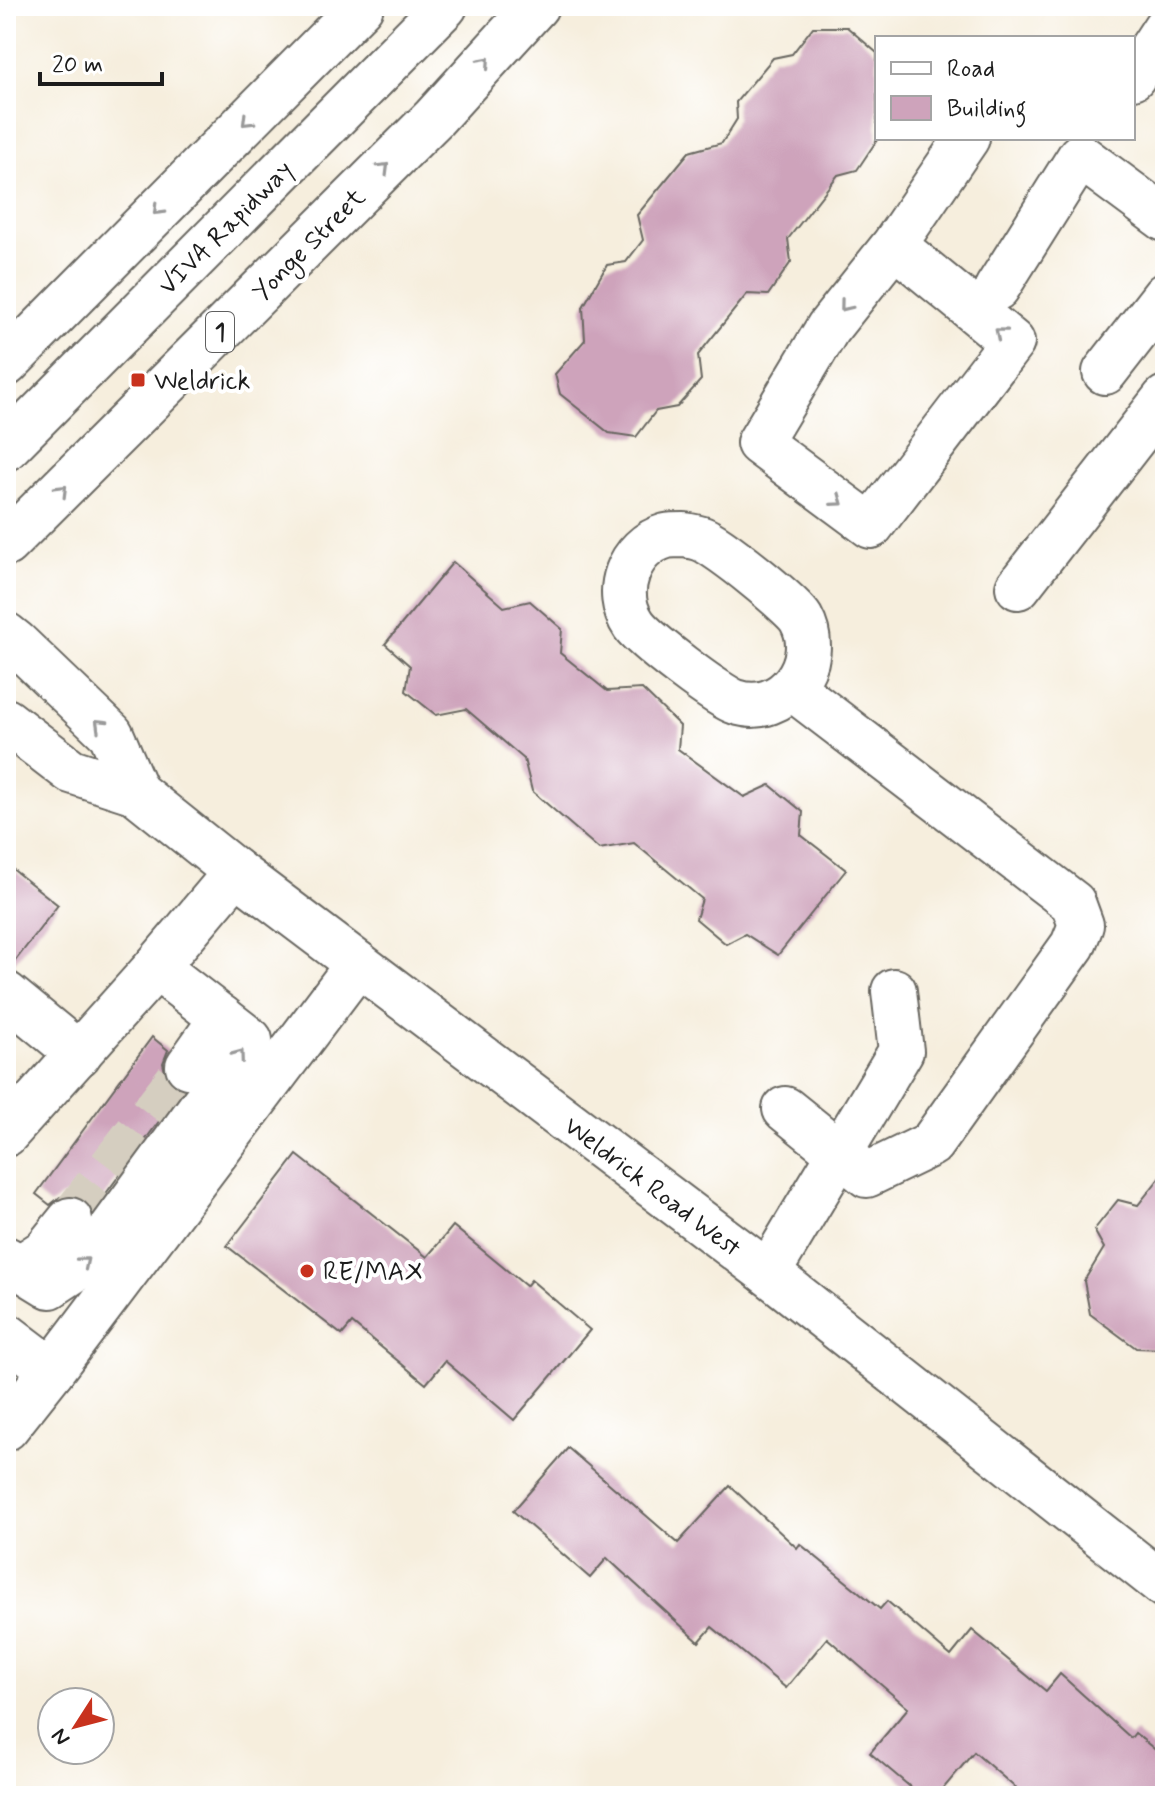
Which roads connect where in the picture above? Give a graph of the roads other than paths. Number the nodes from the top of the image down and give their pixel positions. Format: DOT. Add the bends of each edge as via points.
graph roads {
  1 [pos="361,6"];
  2 [pos="445,6"];
  3 [pos="536,6"];
  4 [pos="1154,6"];
  5 [pos="1165,14"];
  6 [pos="1165,28"];
  7 [pos="1135,74"];
  8 [pos="966,140"];
  9 [pos="1074,144"];
  10 [pos="1165,219"];
  11 [pos="894,245"];
  12 [pos="997,288"];
  13 [pos="1165,295"];
  14 [pos="6,364"];
  15 [pos="1105,372"];
  16 [pos="1165,398"];
  17 [pos="6,448"];
  18 [pos="6,544"];
  19 [pos="1018,587"];
  20 [pos="6,635"];
  21 [pos="792,688"];
  22 [pos="6,721"];
  23 [pos="136,792"];
  24 [pos="236,872"];
  25 [pos="358,964"];
  26 [pos="156,967"];
  27 [pos="894,991"];
  28 [pos="9,1002"];
  29 [pos="222,1018"];
  30 [pos="79,1054"];
  31 [pos="188,1066"];
  32 [pos="785,1109"];
  33 [pos="6,1134"];
  34 [pos="839,1153"];
  35 [pos="70,1220"];
  36 [pos="12,1263"];
  37 [pos="768,1273"];
  38 [pos="6,1335"];
  39 [pos="52,1370"];
  40 [pos="6,1428"];
  41 [pos="1165,1586"];
  1 -- 14 [label="street, one-way"];
  2 -- 17 [label="street, VIVA Rapidway"];
  18 -- 3 [label="street, Yonge Street / 1, one-way" via="434,118"];
  4 -- 5 [label="street"];
  6 -- 7 [label="street"];
  8 -- 11 [label="street"];
  9 -- 10 [label="street"];
  9 -- 12 [label="street"];
  11 -- 11 [label="street, one-way" via="828,328 759,443 871,526 1012,342"];
  13 -- 15 [label="street"];
  16 -- 19 [label="street"];
  23 -- 20 [label="street, Weldrick Road West, one-way" via="111,734"];
  21 -- 34 [label="street" via="1073,903 1081,925 1073,945 931,1144 867,1175"];
  22 -- 23 [label="street, Weldrick Road West" via="71,771"];
  23 -- 24 [label="street, Weldrick Road West"];
  24 -- 25 [label="street, Weldrick Road West"];
  24 -- 26 [label="street"];
  25 -- 37 [label="street, Weldrick Road West"];
  25 -- 39 [label="street"];
  26 -- 29 [label="street"];
  26 -- 30 [label="street"];
  27 -- 34 [label="street" via="901,1051"];
  28 -- 30 [label="street"];
  29 -- 31 [label="street"];
  36 -- 29 [label="street, one-way" via="50,1286 88,1261 250,1040"];
  30 -- 33 [label="street"];
  32 -- 34 [label="street"];
  34 -- 37 [label="street"];
  35 -- 36 [label="street" via="45,1251"];
  37 -- 41 [label="street, Weldrick Road West"];
  38 -- 39 [label="street"];
  39 -- 40 [label="street"];
}
